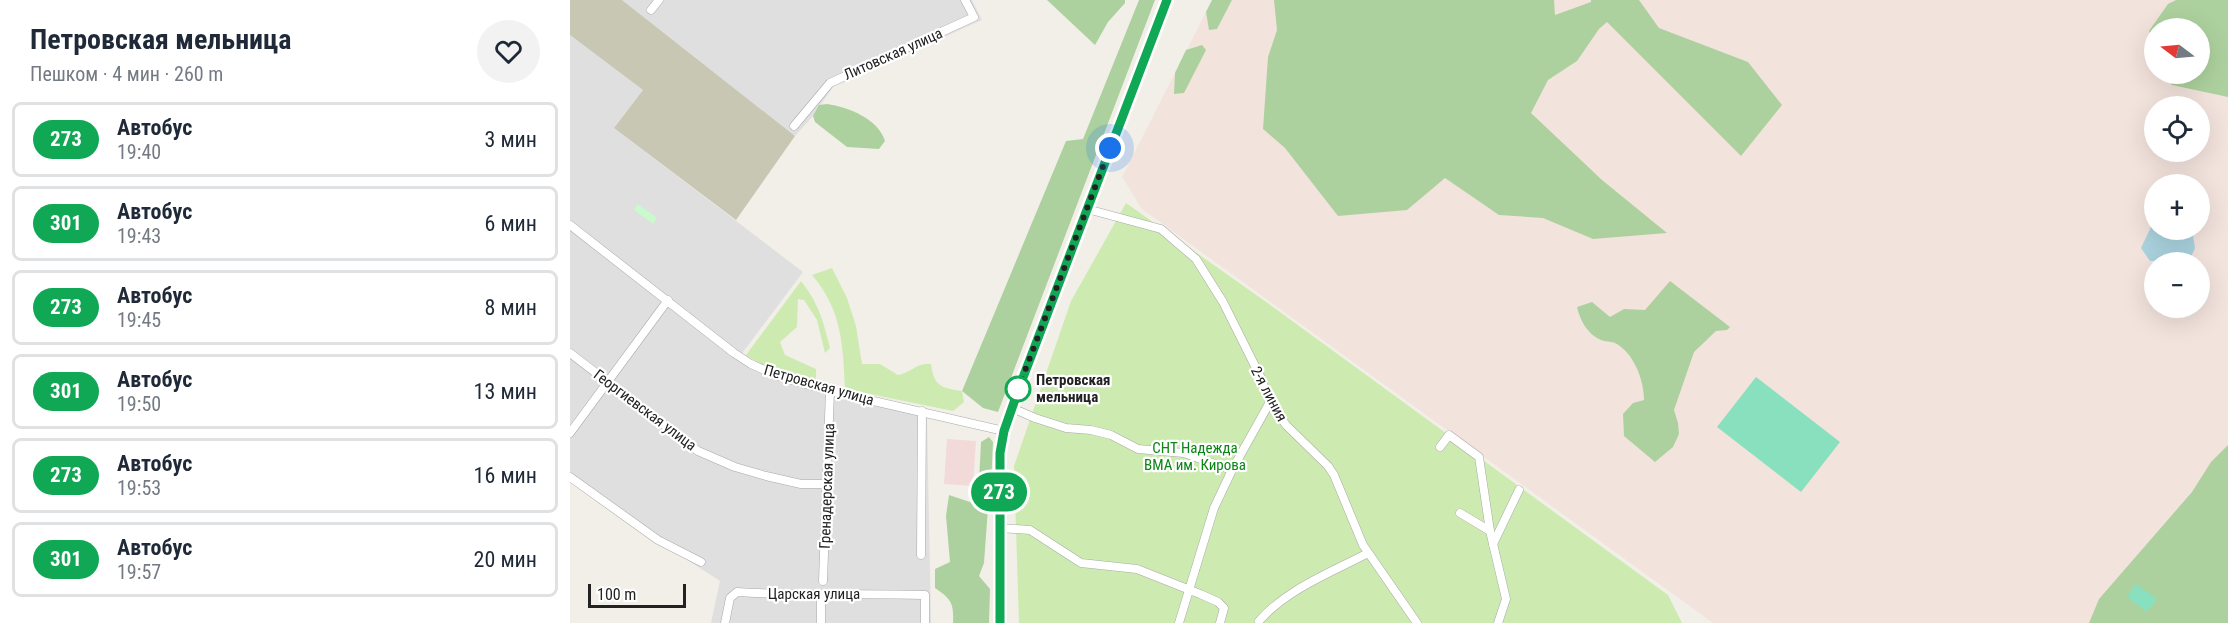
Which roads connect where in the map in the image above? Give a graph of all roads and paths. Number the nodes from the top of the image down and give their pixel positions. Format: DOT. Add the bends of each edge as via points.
graph roads {
  1 [pos="659,0"];
  2 [pos="965,0"];
  3 [pos="1167,0"];
  4 [pos="651,10"];
  5 [pos="794,126"];
  6 [pos="1088,209"];
  7 [pos="570,225"];
  8 [pos="668,300"];
  9 [pos="570,353"];
  10 [pos="609,382"];
  11 [pos="830,391"];
  12 [pos="1270,402"];
  13 [pos="1012,408"];
  14 [pos="922,411"];
  15 [pos="1004,431"];
  16 [pos="570,433"];
  17 [pos="1440,447"];
  18 [pos="1232,470"];
  19 [pos="570,477"];
  20 [pos="828,484"];
  21 [pos="1519,490"];
  22 [pos="1460,513"];
  23 [pos="999,528"];
  24 [pos="1490,531"];
  25 [pos="1493,544"];
  26 [pos="1368,553"];
  27 [pos="921,555"];
  28 [pos="701,562"];
  29 [pos="824,581"];
  30 [pos="1190,590"];
  31 [pos="820,596"];
  32 [pos="1258,621"];
  33 [pos="724,623"];
  34 [pos="821,623"];
  35 [pos="925,623"];
  36 [pos="1000,623"];
  37 [pos="1179,623"];
  38 [pos="1220,623"];
  39 [pos="1417,623"];
  40 [pos="1498,623"];
  1 -- 4 [label="street"];
  2 -- 5 [label="street, Литовская улица" via="974,17 830,83"];
  3 -- 6 [label="main road"];
  6 -- 12 [label="street, 2-я линия" via="1161,230 1196,259 1222,302"];
  6 -- 13 [label="main road"];
  7 -- 8 [label="street, Петровская улица"];
  8 -- 10 [label="street"];
  8 -- 11 [label="street, Петровская улица" via="750,364"];
  9 -- 10 [label="street, Георгиевская улица"];
  10 -- 16 [label="street"];
  10 -- 20 [label="street, Георгиевская улица" via="698,451 766,476 801,484"];
  11 -- 14 [label="street, Петровская улица"];
  11 -- 20 [label="street, Гренадерская улица"];
  12 -- 18 [label="street"];
  12 -- 26 [label="street, 2-я линия" via="1286,425 1334,475"];
  13 -- 15 [label="main road"];
  13 -- 18 [label="street" via="1066,428 1111,435 1137,449 1184,453"];
  14 -- 15 [label="street, Петровская улица"];
  14 -- 27 [label="street"];
  15 -- 23 [label="main road"];
  17 -- 24 [label="street" via="1449,435 1479,457"];
  18 -- 30 [label="street" via="1214,508"];
  19 -- 28 [label="street" via="658,540"];
  20 -- 29 [label="street, Гренадерская улица"];
  21 -- 25 [label="street"];
  22 -- 24 [label="street"];
  23 -- 30 [label="street" via="1035,532 1081,563 1137,569"];
  23 -- 36 [label="main road"];
  24 -- 25 [label="street"];
  25 -- 40 [label="street" via="1506,599"];
  26 -- 32 [label="street" via="1294,591"];
  26 -- 39 [label="street, 2-я линия"];
  30 -- 37 [label="street"];
  30 -- 38 [label="street" via="1218,602 1224,609"];
  31 -- 33 [label="street, Царская улица" via="737,592 730,598"];
  31 -- 34 [label="street"];
  31 -- 35 [label="street, Царская улица" via="925,596"];
}
